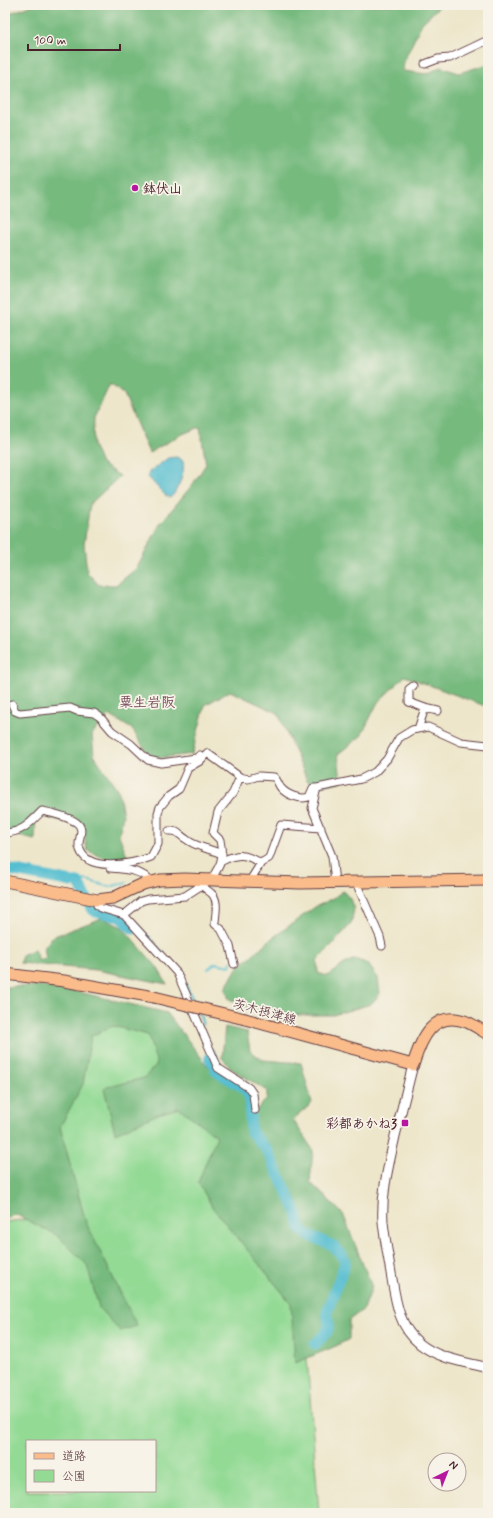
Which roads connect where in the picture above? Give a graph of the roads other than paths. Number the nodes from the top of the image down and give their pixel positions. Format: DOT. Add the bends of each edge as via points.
graph roads {
  1 [pos="488,40"];
  2 [pos="425,64"];
  3 [pos="413,686"];
  4 [pos="12,704"];
  5 [pos="425,708"];
  6 [pos="438,711"];
  7 [pos="418,729"];
  8 [pos="488,744"];
  9 [pos="207,753"];
  10 [pos="240,777"];
  11 [pos="317,788"];
  12 [pos="320,828"];
  13 [pos="169,831"];
  14 [pos="5,833"];
  15 [pos="222,857"];
  16 [pos="261,863"];
  17 [pos="110,864"];
  18 [pos="488,880"];
  19 [pos="5,881"];
  20 [pos="150,882"];
  21 [pos="249,882"];
  22 [pos="335,882"];
  23 [pos="358,883"];
  24 [pos="202,884"];
  25 [pos="90,899"];
  26 [pos="124,915"];
  27 [pos="382,946"];
  28 [pos="234,964"];
  29 [pos="5,974"];
  30 [pos="488,1034"];
  31 [pos="413,1065"];
  32 [pos="254,1110"];
  33 [pos="488,1368"];
  1 -- 2 [label="street" via="450,58"];
  3 -- 5 [label="street" via="409,689 409,702"];
  4 -- 9 [label="street" via="20,713 70,708 94,713 148,760 161,763 196,758"];
  5 -- 6 [label="street"];
  5 -- 7 [label="street"];
  7 -- 8 [label="street" via="428,727 461,742"];
  7 -- 11 [label="street" via="399,738 388,759 376,772 361,779"];
  9 -- 10 [label="street"];
  9 -- 17 [label="street" via="188,768 179,789 160,807 158,844 151,857 127,864"];
  10 -- 11 [label="street" via="274,777 288,795 305,798 309,797 313,788"];
  10 -- 15 [label="street" via="233,793 218,812 213,833 220,840"];
  11 -- 12 [label="street" via="312,808"];
  12 -- 16 [label="street" via="281,825 269,858"];
  12 -- 22 [label="street" via="332,856"];
  13 -- 15 [label="street" via="176,831 186,840"];
  14 -- 17 [label="street" via="15,832 28,825 42,811 58,814 78,823 81,829 80,846 85,858"];
  15 -- 16 [label="street" via="244,855"];
  15 -- 24 [label="street" via="220,867"];
  16 -- 21 [label="street"];
  17 -- 20 [label="street" via="110,868 131,870 148,878"];
  18 -- 23 [label="main road"];
  19 -- 25 [label="main road"];
  20 -- 24 [label="main road" via="185,879"];
  20 -- 25 [label="main road" via="108,900"];
  21 -- 22 [label="main road"];
  21 -- 24 [label="main road"];
  22 -- 23 [label="main road"];
  23 -- 27 [label="street"];
  24 -- 26 [label="street" via="185,896 141,901"];
  24 -- 28 [label="street" via="215,899 215,924 230,946"];
  25 -- 26 [label="street" via="100,908"];
  26 -- 32 [label="street" via="177,973 218,1068 249,1088 253,1094"];
  29 -- 31 [label="main road, 茨木摂津線, bridge" via="64,981 154,997"];
  30 -- 31 [label="main road" via="460,1020 439,1022 423,1038"];
  31 -- 33 [label="street" via="386,1173 384,1196 383,1222 396,1303 408,1332 431,1352"];
}
